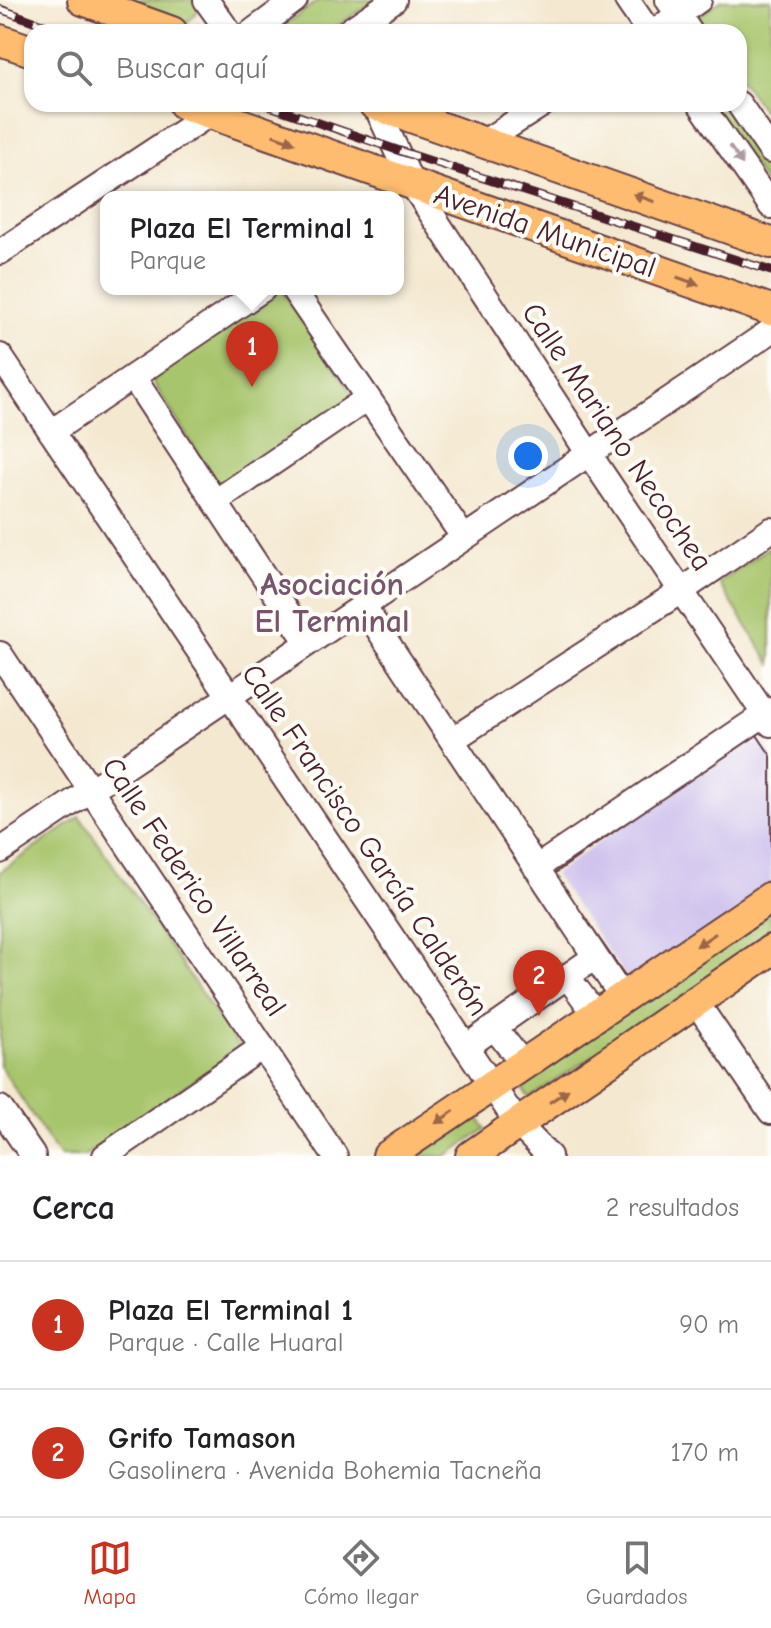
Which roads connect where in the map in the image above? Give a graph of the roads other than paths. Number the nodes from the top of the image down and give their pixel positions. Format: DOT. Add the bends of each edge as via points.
graph roads {
  1 [pos="83,0"];
  2 [pos="206,0"];
  3 [pos="295,0"];
  4 [pos="394,0"];
  5 [pos="627,0"];
  6 [pos="699,0"];
  7 [pos="679,16"];
  8 [pos="150,24"];
  9 [pos="223,24"];
  10 [pos="263,24"];
  11 [pos="359,24"];
  12 [pos="645,24"];
  13 [pos="0,40"];
  14 [pos="24,48"];
  15 [pos="199,112"];
  16 [pos="222,112"];
  17 [pos="378,112"];
  18 [pos="398,112"];
  19 [pos="531,112"];
  20 [pos="706,112"];
  21 [pos="745,112"];
  22 [pos="768,141"];
  23 [pos="484,142"];
  24 [pos="403,191"];
  25 [pos="404,191"];
  26 [pos="404,192"];
  27 [pos="771,206"];
  28 [pos="771,243"];
  29 [pos="0,252"];
  30 [pos="254,295"];
  31 [pos="297,295"];
  32 [pos="771,310"];
  33 [pos="771,331"];
  34 [pos="0,356"];
  35 [pos="133,377"];
  36 [pos="368,398"];
  37 [pos="51,432"];
  38 [pos="589,454"];
  39 [pos="215,502"];
  40 [pos="771,530"];
  41 [pos="464,538"];
  42 [pos="681,591"];
  43 [pos="363,606"];
  44 [pos="308,643"];
  45 [pos="0,654"];
  46 [pos="229,696"];
  47 [pos="769,716"];
  48 [pos="452,740"];
  49 [pos="91,790"];
  50 [pos="0,851"];
  51 [pos="536,868"];
  52 [pos="771,897"];
  53 [pos="771,950"];
  54 [pos="595,957"];
  55 [pos="567,976"];
  56 [pos="622,997"];
  57 [pos="696,1002"];
  58 [pos="596,1015"];
  59 [pos="494,1027"];
  60 [pos="262,1047"];
  61 [pos="466,1047"];
  62 [pos="523,1064"];
  63 [pos="492,1085"];
  64 [pos="0,1108"];
  65 [pos="771,1112"];
  66 [pos="518,1124"];
  67 [pos="33,1156"];
  68 [pos="105,1156"];
  69 [pos="335,1156"];
  70 [pos="388,1156"];
  71 [pos="471,1156"];
  72 [pos="549,1156"];
  1 -- 8 [label="main road"];
  2 -- 9 [label="street"];
  3 -- 10 [label="street"];
  4 -- 11 [label="street"];
  5 -- 12 [label="street"];
  6 -- 7 [label="street"];
  13 -- 14 [label="main road"];
  15 -- 29 [label="street"];
  16 -- 24 [label="main road, Avenida Municipal, one-way"];
  17 -- 24 [label="street, Calle Mariano Necochea"];
  18 -- 23 [label="main road, Avenida Municipal"];
  19 -- 23 [label="street"];
  20 -- 27 [label="street, one-way"];
  21 -- 22 [label="street"];
  28 -- 23 [label="main road, Avenida Municipal, one-way"];
  25 -- 32 [label="main road, Avenida Municipal, one-way"];
  26 -- 38 [label="street, Calle Mariano Necochea"];
  30 -- 35 [label="street"];
  31 -- 36 [label="street"];
  33 -- 38 [label="street"];
  34 -- 37 [label="street, Calle Francisco García Calderón"];
  35 -- 37 [label="street"];
  35 -- 39 [label="street"];
  36 -- 39 [label="street"];
  36 -- 41 [label="street"];
  37 -- 46 [label="street, Calle Francisco García Calderón"];
  38 -- 41 [label="street"];
  38 -- 42 [label="street, Calle Mariano Necochea"];
  39 -- 44 [label="street"];
  40 -- 42 [label="street"];
  41 -- 43 [label="street"];
  42 -- 47 [label="street, Calle Mariano Necochea"];
  42 -- 48 [label="street"];
  43 -- 44 [label="street"];
  43 -- 48 [label="street"];
  44 -- 46 [label="street"];
  45 -- 49 [label="street, Calle Federico Villarreal"];
  46 -- 49 [label="street"];
  46 -- 61 [label="street, Calle Francisco García Calderón"];
  47 -- 51 [label="street"];
  48 -- 51 [label="street"];
  49 -- 50 [label="street"];
  49 -- 60 [label="street, Calle Federico Villarreal"];
  51 -- 54 [label="street"];
  52 -- 56 [label="main road, one-way"];
  53 -- 57 [label="main road"];
  54 -- 55 [label="street"];
  54 -- 56 [label="street"];
  55 -- 58 [label="street"];
  55 -- 59 [label="street"];
  56 -- 58 [label="main road"];
  57 -- 65 [label="street"];
  66 -- 57 [label="main road, one-way"];
  58 -- 62 [label="main road"];
  59 -- 61 [label="street"];
  59 -- 62 [label="street"];
  60 -- 68 [label="street"];
  60 -- 69 [label="street, Calle Federico Villarreal"];
  61 -- 63 [label="street, Calle Francisco García Calderón"];
  62 -- 63 [label="main road"];
  63 -- 66 [label="street, Calle Francisco García Calderón"];
  63 -- 70 [label="main road, one-way"];
  64 -- 67 [label="street"];
  66 -- 71 [label="main road"];
  66 -- 72 [label="street, Calle Francisco García Calderón"];
}
